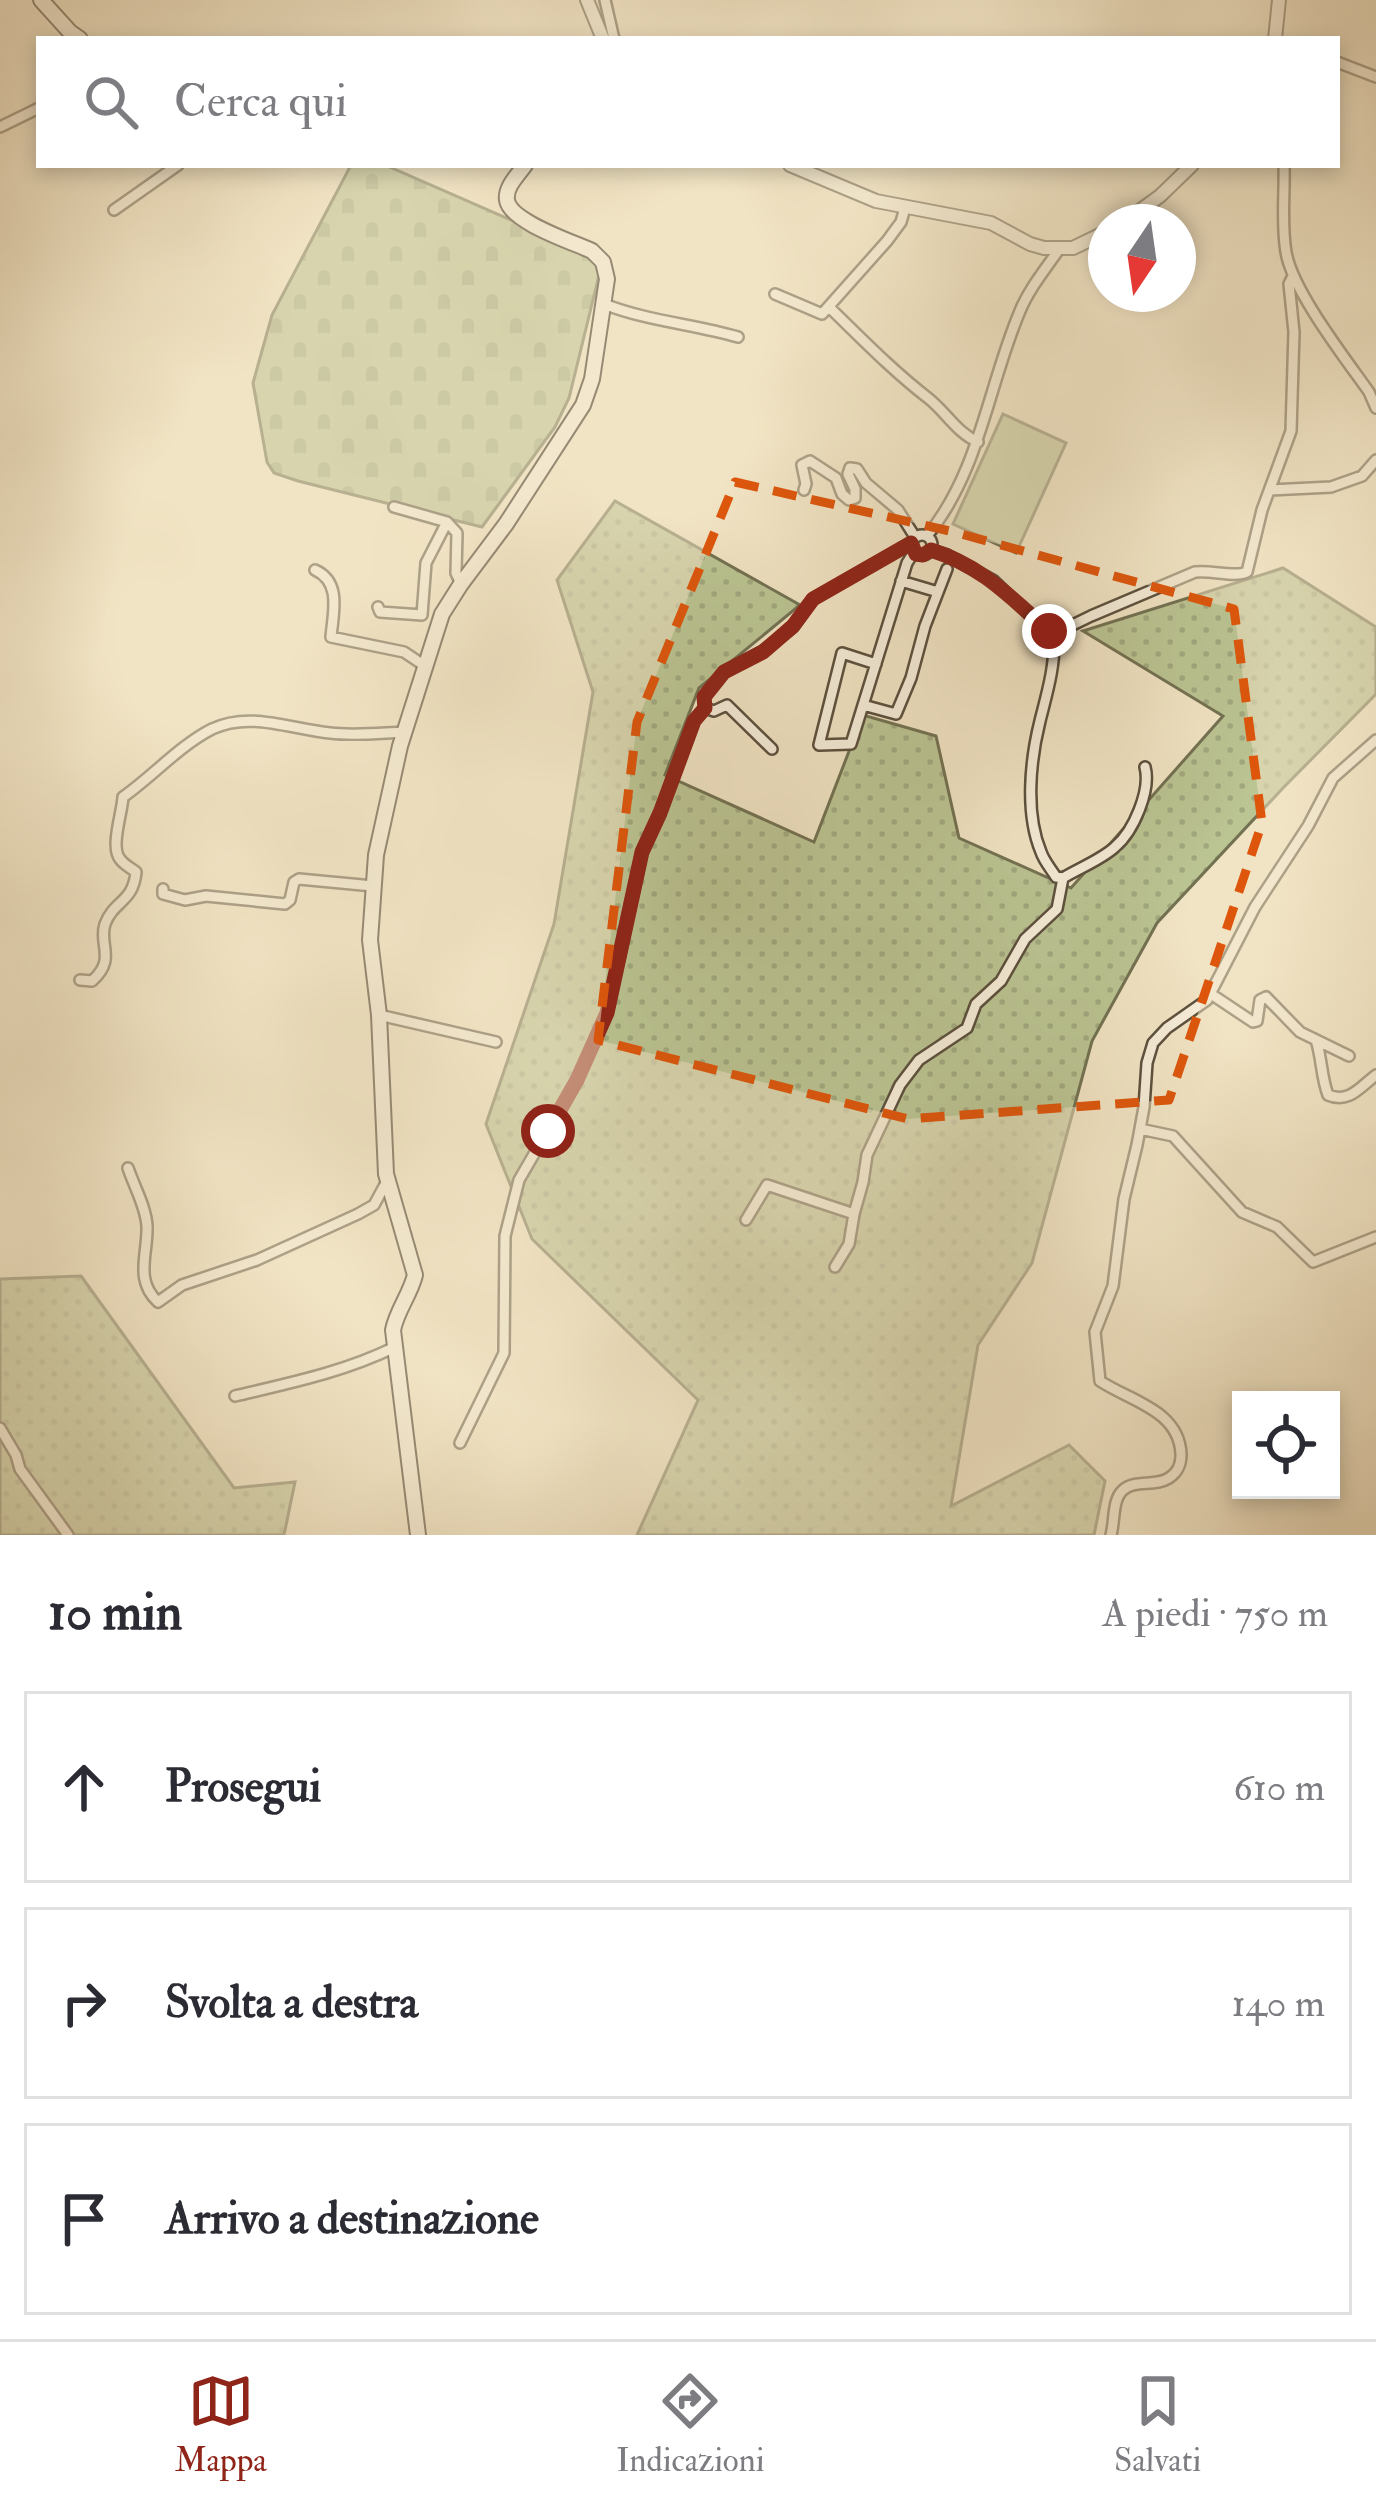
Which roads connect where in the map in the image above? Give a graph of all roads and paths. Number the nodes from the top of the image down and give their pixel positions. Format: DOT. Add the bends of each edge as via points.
graph roads {
  1 [pos="41,0"];
  2 [pos="587,0"];
  3 [pos="605,0"];
  4 [pos="1280,0"];
  5 [pos="76,36"];
  6 [pos="601,36"];
  7 [pos="613,36"];
  8 [pos="1278,36"];
  9 [pos="1340,63"];
  10 [pos="1376,77"];
  11 [pos="36,109"];
  12 [pos="0,127"];
  13 [pos="174,168"];
  14 [pos="523,168"];
  15 [pos="797,168"];
  16 [pos="1189,168"];
  17 [pos="1284,168"];
  18 [pos="1149,204"];
  19 [pos="905,208"];
  20 [pos="114,210"];
  21 [pos="1088,241"];
  22 [pos="1060,248"];
  23 [pos="1293,276"];
  24 [pos="775,294"];
  25 [pos="604,304"];
  26 [pos="830,308"];
  27 [pos="738,337"];
  28 [pos="1376,409"];
  29 [pos="978,442"];
  30 [pos="1376,460"];
  31 [pos="804,490"];
  32 [pos="1270,490"];
  33 [pos="394,507"];
  34 [pos="447,522"];
  35 [pos="917,542"];
  36 [pos="931,550"];
  37 [pos="315,569"];
  38 [pos="947,569"];
  39 [pos="901,581"];
  40 [pos="460,584"];
  41 [pos="938,592"];
  42 [pos="378,607"];
  43 [pos="1052,635"];
  44 [pos="876,664"];
  45 [pos="425,666"];
  46 [pos="863,705"];
  47 [pos="705,708"];
  48 [pos="404,732"];
  49 [pos="1376,740"];
  50 [pos="772,749"];
  51 [pos="1144,766"];
  52 [pos="1063,878"];
  53 [pos="373,886"];
  54 [pos="163,889"];
  55 [pos="80,980"];
  56 [pos="1211,994"];
  57 [pos="379,1015"];
  58 [pos="1316,1040"];
  59 [pos="496,1042"];
  60 [pos="1349,1056"];
  61 [pos="1376,1075"];
  62 [pos="1140,1129"];
  63 [pos="128,1168"];
  64 [pos="387,1181"];
  65 [pos="854,1214"];
  66 [pos="746,1220"];
  67 [pos="1376,1237"];
  68 [pos="835,1267"];
  69 [pos="395,1347"];
  70 [pos="235,1396"];
  71 [pos="0,1428"];
  72 [pos="460,1443"];
  73 [pos="68,1535"];
  74 [pos="418,1535"];
  75 [pos="1111,1535"];
  1 -- 5 [label="main road"];
  2 -- 6 [label="street"];
  3 -- 7 [label="street"];
  4 -- 8 [label="street"];
  9 -- 10 [label="street"];
  11 -- 12 [label="street"];
  13 -- 20 [label="street"];
  14 -- 25 [label="main road" via="508,204 528,223 600,257"];
  15 -- 19 [label="street"];
  16 -- 18 [label="street"];
  17 -- 23 [label="street"];
  19 -- 22 [label="street"];
  19 -- 26 [label="street"];
  21 -- 22 [label="street"];
  22 -- 29 [label="street" via="1021,308"];
  23 -- 28 [label="street"];
  23 -- 32 [label="street" via="1291,431"];
  24 -- 26 [label="street" via="817,314"];
  25 -- 27 [label="street"];
  25 -- 40 [label="main road" via="577,418"];
  26 -- 29 [label="street"];
  29 -- 35 [label="street" via="950,502"];
  30 -- 32 [label="street" via="1362,476 1330,487"];
  31 -- 35 [label="street" via="802,465 810,461 855,498 848,473 857,469"];
  32 -- 43 [label="street" via="1247,572 1195,572"];
  33 -- 34 [label="street"];
  34 -- 40 [label="street" via="457,533"];
  34 -- 42 [label="street" via="426,562 422,615"];
  35 -- 36 [label="street"];
  35 -- 36 [label="street" via="923,555"];
  35 -- 39 [label="street"];
  35 -- 47 [label="street" via="813,599 763,652 724,672 704,697"];
  36 -- 43 [label="street" via="994,580"];
  37 -- 45 [label="street" via="333,589 331,637 404,652"];
  38 -- 41 [label="street"];
  39 -- 41 [label="street"];
  39 -- 44 [label="street"];
  40 -- 45 [label="main road"];
  41 -- 46 [label="street" via="896,714"];
  43 -- 52 [label="street" via="1032,791 1041,853"];
  44 -- 46 [label="street"];
  44 -- 46 [label="street" via="842,653 819,745 851,744"];
  45 -- 48 [label="main road"];
  47 -- 50 [label="street" via="727,705"];
  47 -- 72 [label="street" via="642,852 607,1013 519,1180 506,1236 504,1353"];
  48 -- 53 [label="main road"];
  48 -- 55 [label="street" via="333,734 235,722 207,731 164,763 123,797 115,845 135,871 134,886 105,924 100,974"];
  49 -- 56 [label="street" via="1333,778"];
  51 -- 52 [label="street" via="1144,800 1124,837"];
  52 -- 65 [label="street" via="1057,909 1025,939 967,1028 920,1060 901,1085 867,1155"];
  53 -- 54 [label="street" via="299,880 285,904 185,900"];
  53 -- 57 [label="main road"];
  56 -- 58 [label="street" via="1253,1022 1266,997"];
  56 -- 62 [label="street" via="1153,1043"];
  57 -- 59 [label="street"];
  57 -- 64 [label="main road"];
  58 -- 60 [label="street"];
  58 -- 61 [label="street" via="1328,1095 1350,1097"];
  62 -- 67 [label="street" via="1173,1136 1241,1212 1277,1227 1313,1262"];
  62 -- 75 [label="street" via="1095,1354 1100,1382 1171,1425 1181,1463 1160,1482 1120,1493"];
  63 -- 64 [label="street" via="147,1222 142,1273 158,1302 358,1214"];
  64 -- 69 [label="main road" via="415,1275 394,1323"];
  65 -- 66 [label="street" via="767,1185"];
  65 -- 68 [label="street"];
  69 -- 70 [label="street"];
  69 -- 74 [label="main road"];
  71 -- 73 [label="street"];
}
